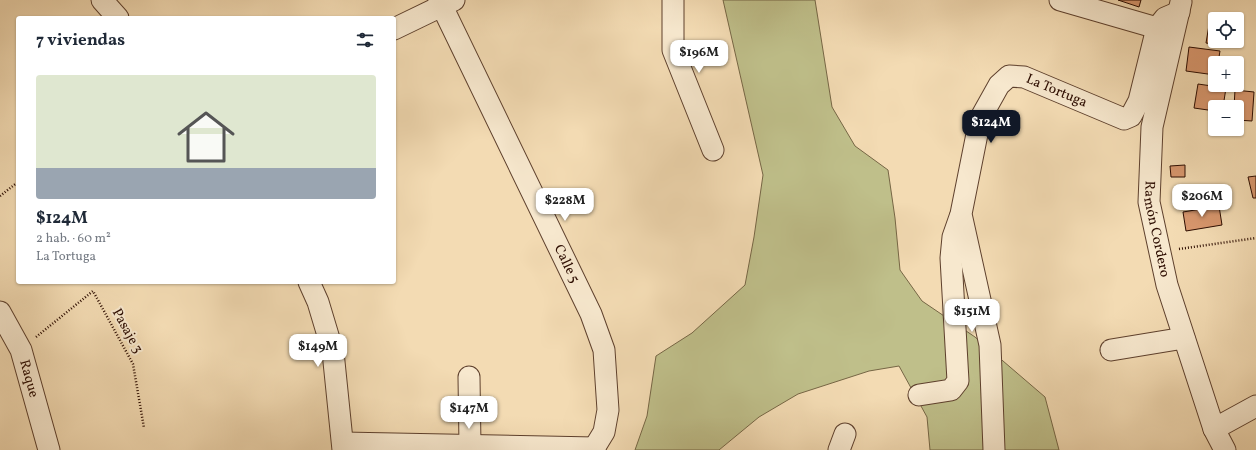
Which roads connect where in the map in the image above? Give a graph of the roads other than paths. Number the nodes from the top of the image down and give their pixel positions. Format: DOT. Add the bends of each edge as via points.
graph roads {
  1 [pos="673,0"];
  2 [pos="1060,0"];
  3 [pos="105,1"];
  4 [pos="445,2"];
  5 [pos="1180,6"];
  6 [pos="116,16"];
  7 [pos="396,28"];
  8 [pos="1157,28"];
  9 [pos="713,150"];
  10 [pos="960,214"];
  11 [pos="310,284"];
  12 [pos="0,312"];
  13 [pos="1184,338"];
  14 [pos="1111,350"];
  15 [pos="469,377"];
  16 [pos="919,395"];
  17 [pos="1256,406"];
  18 [pos="1214,429"];
  19 [pos="470,446"];
  20 [pos="343,447"];
  21 [pos="594,449"];
  22 [pos="49,450"];
  23 [pos="994,450"];
  24 [pos="1225,450"];
  1 -- 9 [label="street" via="673,50"];
  2 -- 8 [label="street"];
  3 -- 6 [label="street"];
  4 -- 7 [label="street"];
  4 -- 21 [label="street, Calle 5" via="591,314 604,350 608,410 604,432"];
  5 -- 8 [label="street"];
  5 -- 13 [label="street, Ramón Cordero" via="1152,127 1149,202 1167,285"];
  8 -- 10 [label="street, La Tortuga" via="1139,101 1131,116 1124,119 1024,77 1008,76 999,85 980,119"];
  10 -- 16 [label="street, La Tortuga" via="953,237 951,258 958,381 951,390"];
  10 -- 23 [label="street, La Tortuga" via="990,345"];
  11 -- 20 [label="street" via="333,352"];
  12 -- 22 [label="street, Raque" via="21,350"];
  13 -- 14 [label="street"];
  13 -- 18 [label="street, Ramón Cordero"];
  15 -- 19 [label="street"];
  17 -- 18 [label="street"];
  18 -- 24 [label="street, Ramón Cordero"];
  19 -- 20 [label="street"];
  19 -- 21 [label="street"];
}
